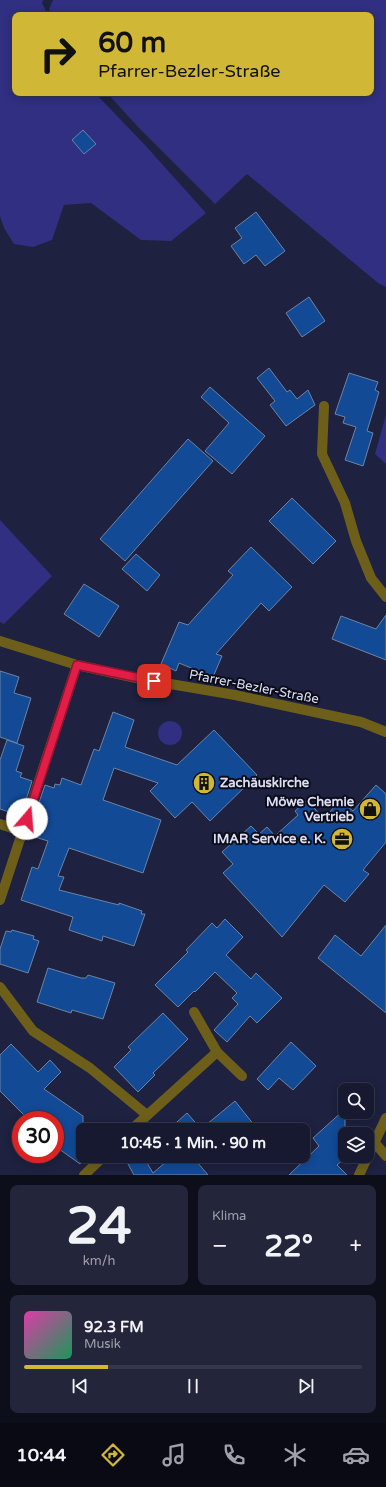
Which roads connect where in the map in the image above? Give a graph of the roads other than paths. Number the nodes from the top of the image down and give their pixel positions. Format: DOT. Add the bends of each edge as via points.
graph roads {
  1 [pos="324,406"];
  2 [pos="386,597"];
  3 [pos="0,641"];
  4 [pos="77,665"];
  5 [pos="386,732"];
  6 [pos="0,824"];
  7 [pos="23,832"];
  8 [pos="0,900"];
  9 [pos="0,987"];
  10 [pos="194,1012"];
  11 [pos="217,1052"];
  12 [pos="242,1076"];
  13 [pos="147,1115"];
  14 [pos="386,1118"];
  15 [pos="138,1123"];
  16 [pos="374,1142"];
  17 [pos="386,1156"];
  18 [pos="97,1163"];
  19 [pos="364,1163"];
  20 [pos="84,1175"];
  21 [pos="359,1175"];
  1 -- 2 [label="street" via="322,454 345,503 356,541 371,578"];
  3 -- 4 [label="street, Pfarrer-Bezler-Straße"];
  4 -- 5 [label="street, Pfarrer-Bezler-Straße" via="361,722"];
  4 -- 7 [label="street"];
  6 -- 7 [label="street"];
  7 -- 8 [label="street"];
  9 -- 13 [label="street" via="33,1031 90,1068"];
  10 -- 11 [label="street"];
  11 -- 12 [label="street"];
  11 -- 13 [label="street"];
  13 -- 15 [label="street"];
  14 -- 16 [label="street"];
  16 -- 17 [label="street"];
  18 -- 20 [label="street"];
  19 -- 21 [label="street"];
}
